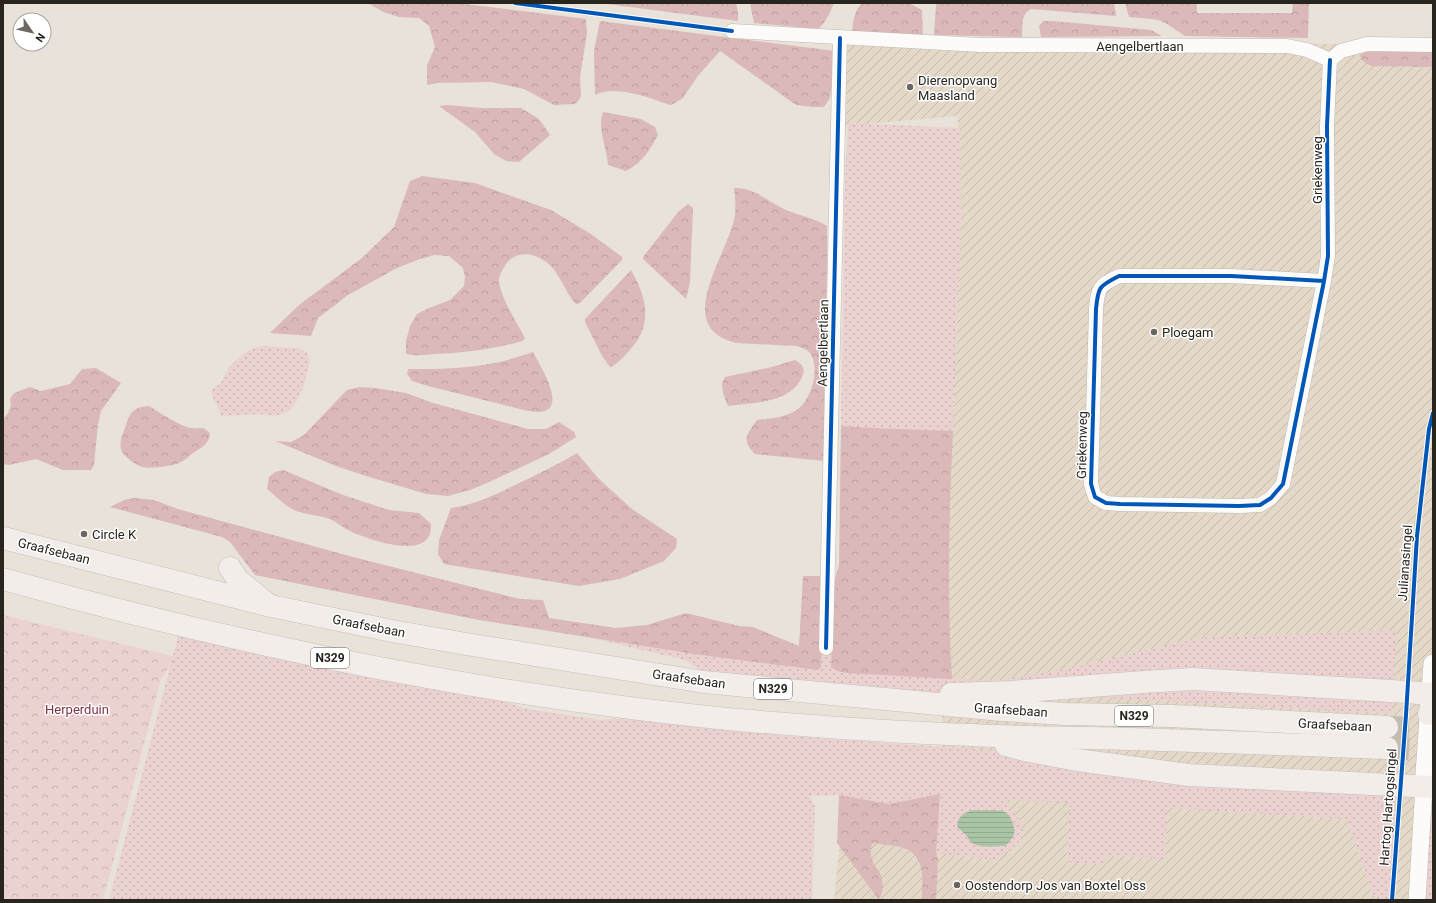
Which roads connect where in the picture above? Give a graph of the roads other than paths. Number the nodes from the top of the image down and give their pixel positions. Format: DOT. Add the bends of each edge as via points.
graph roads {
  1 [pos="732,31"];
  2 [pos="840,38"];
  3 [pos="1433,45"];
  4 [pos="1330,60"];
  5 [pos="1324,280"];
  6 [pos="3,538"];
  7 [pos="230,568"];
  8 [pos="3,579"];
  9 [pos="271,606"];
  10 [pos="826,648"];
  11 [pos="1433,664"];
  12 [pos="880,700"];
  13 [pos="1431,704"];
  14 [pos="974,736"];
  15 [pos="1428,787"];
  16 [pos="1417,900"];
  1 -- 2 [label="street, Aengelbertlaan"];
  2 -- 4 [label="street, Aengelbertlaan" via="1007,46 1287,46 1308,50"];
  2 -- 10 [label="street, Aengelbertlaan"];
  3 -- 4 [label="street" via="1367,44 1341,51"];
  4 -- 5 [label="street, Griekenweg" via="1327,126 1328,256"];
  5 -- 5 [label="street, Griekenweg" via="1282,484 1271,498 1260,505 1239,506 1120,504 1106,503 1095,497 1090,484 1096,310 1098,294 1103,284 1119,276 1231,276"];
  6 -- 9 [label="main road, Graafsebaan / N329"];
  7 -- 9 [label="main road" via="243,584"];
  8 -- 14 [label="main road, Graafsebaan / N329" via="98,606 212,633 469,684 578,701 723,718"];
  9 -- 12 [label="main road, Graafsebaan / N329" via="466,644 704,682"];
  11 -- 13 [label="main road"];
  12 -- 13 [label="main road, N329" via="1192,679 1407,692"];
  12 -- 14 [label="main road, Graafsebaan / N329" via="1065,714 1172,716 1387,738 1129,739"];
  13 -- 15 [label="main road"];
  14 -- 15 [label="main road, N329" via="1024,750 1077,760 1189,775"];
  15 -- 16 [label="street"];
}
